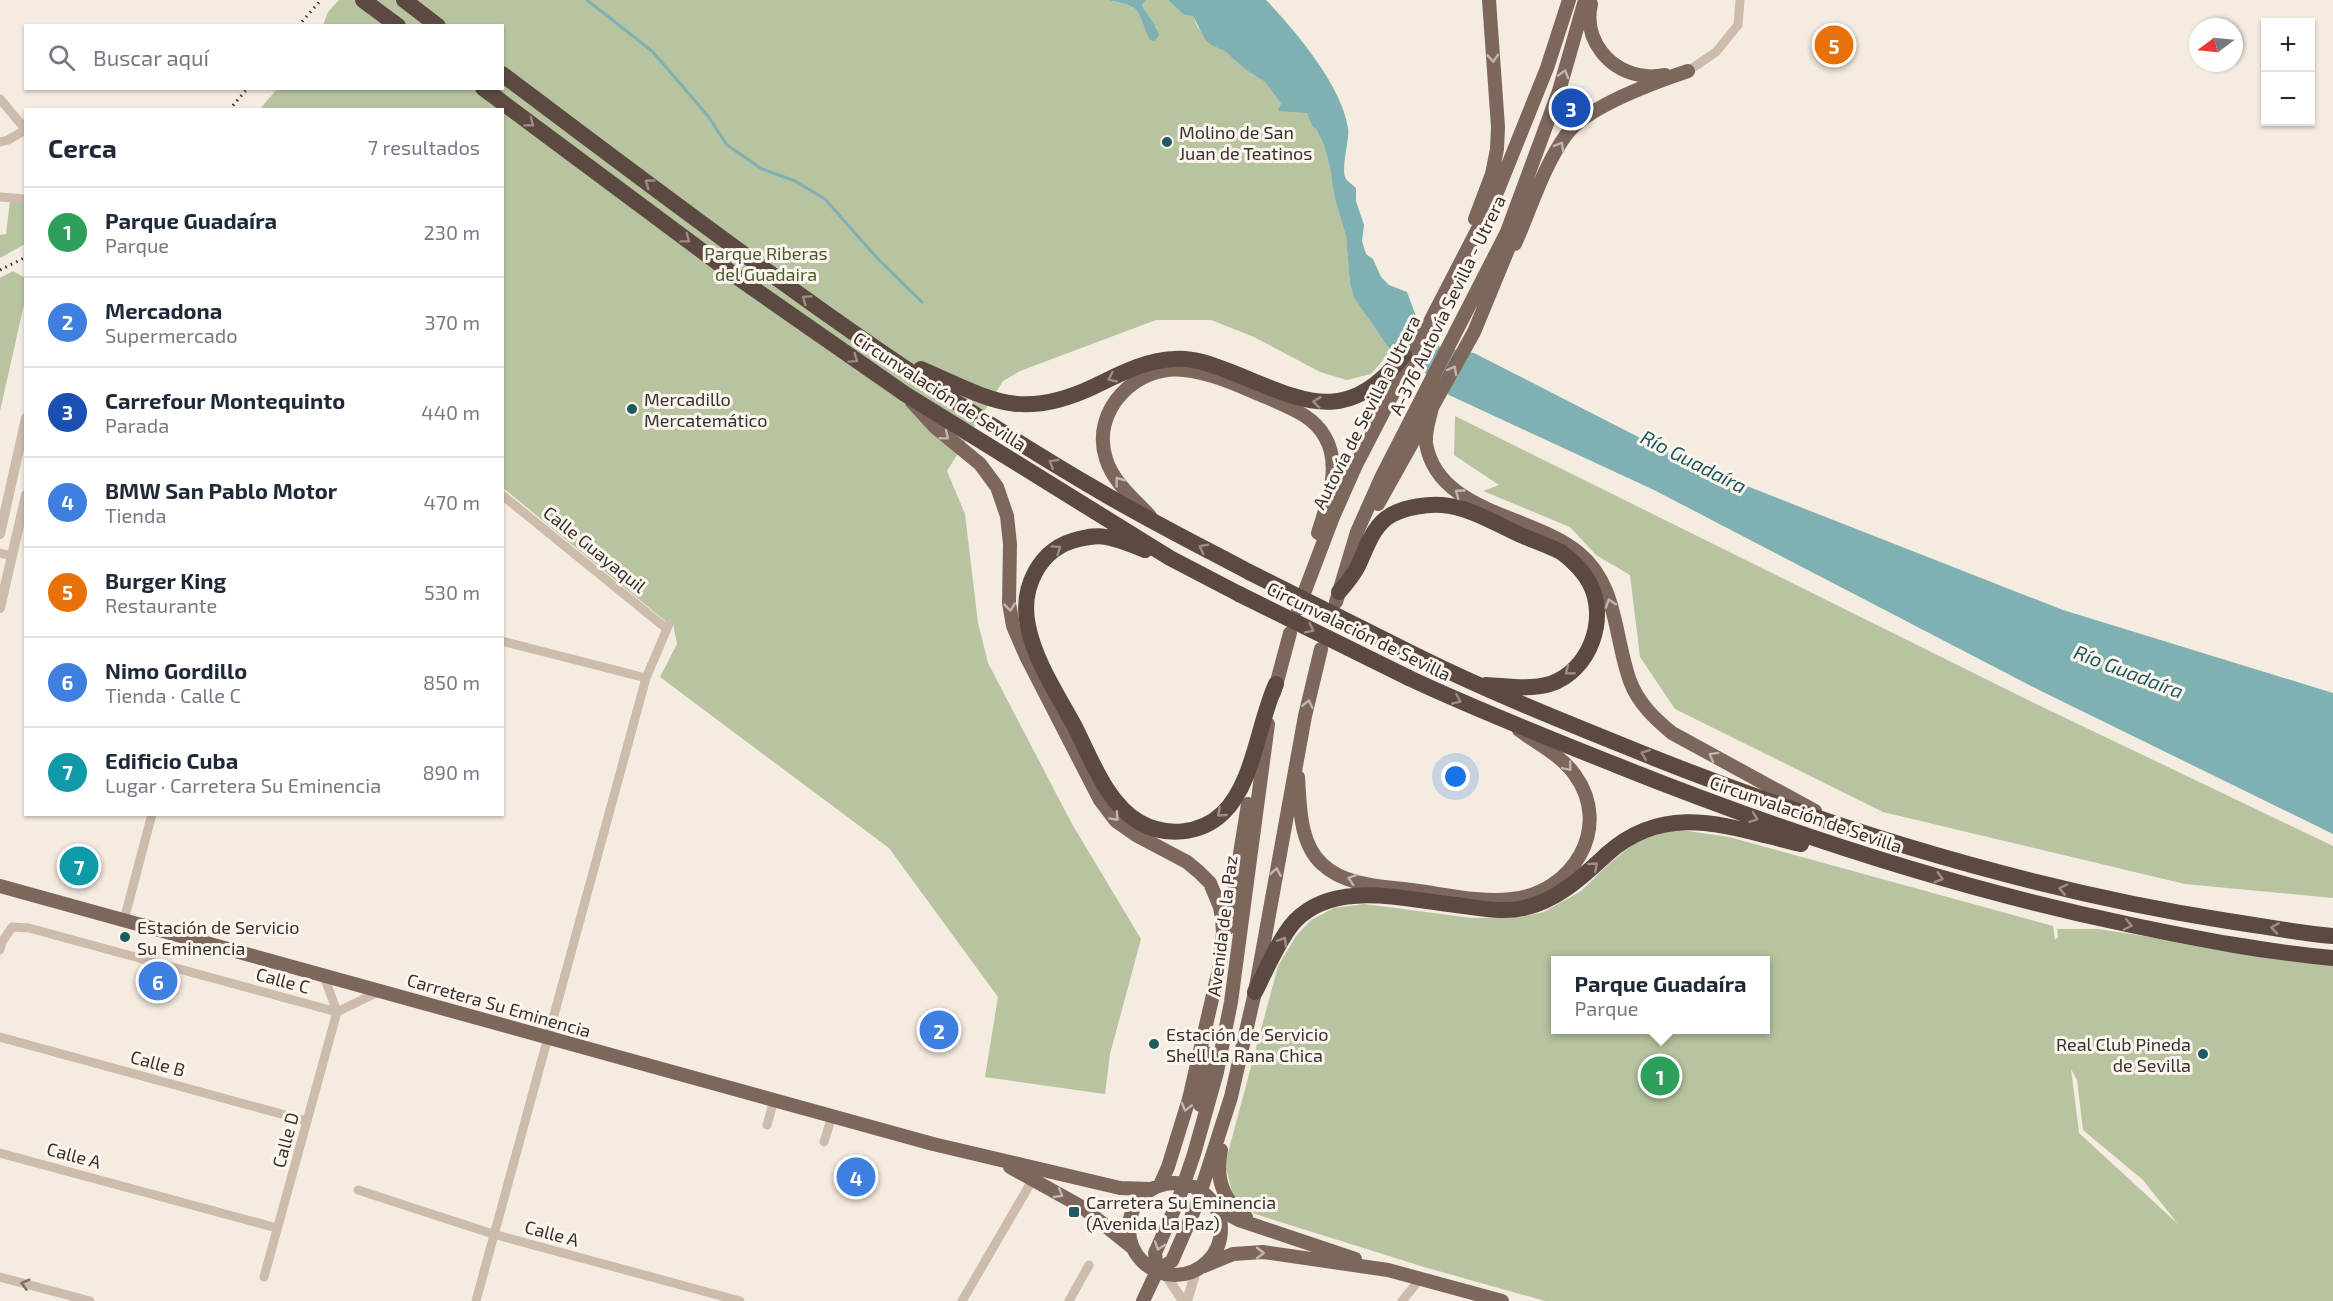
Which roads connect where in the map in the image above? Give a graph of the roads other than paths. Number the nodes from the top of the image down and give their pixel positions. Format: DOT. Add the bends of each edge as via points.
graph roads {
  1 [pos="363,0"];
  2 [pos="404,0"];
  3 [pos="1489,0"];
  4 [pos="1569,0"];
  5 [pos="1584,0"];
  6 [pos="1592,0"];
  7 [pos="1740,0"];
  8 [pos="395,24"];
  9 [pos="435,24"];
  10 [pos="1682,73"];
  11 [pos="504,75"];
  12 [pos="486,90"];
  13 [pos="0,99"];
  14 [pos="24,129"];
  15 [pos="1546,130"];
  16 [pos="24,131"];
  17 [pos="0,142"];
  18 [pos="0,197"];
  19 [pos="24,199"];
  20 [pos="1468,245"];
  21 [pos="1491,294"];
  22 [pos="1438,303"];
  23 [pos="1404,355"];
  24 [pos="890,356"];
  25 [pos="1396,375"];
  26 [pos="905,394"];
  27 [pos="1426,405"];
  28 [pos="24,427"];
  29 [pos="504,497"];
  30 [pos="23,520"];
  31 [pos="1158,524"];
  32 [pos="0,534"];
  33 [pos="0,553"];
  34 [pos="12,556"];
  35 [pos="1170,558"];
  36 [pos="1312,572"];
  37 [pos="1338,597"];
  38 [pos="0,608"];
  39 [pos="1298,609"];
  40 [pos="1290,633"];
  41 [pos="504,642"];
  42 [pos="1321,649"];
  43 [pos="646,678"];
  44 [pos="1276,684"];
  45 [pos="1473,684"];
  46 [pos="1505,720"];
  47 [pos="1268,728"];
  48 [pos="1296,760"];
  49 [pos="151,816"];
  50 [pos="1838,824"];
  51 [pos="1883,862"];
  52 [pos="0,886"];
  53 [pos="123,920"];
  54 [pos="2333,936"];
  55 [pos="0,950"];
  56 [pos="2333,958"];
  57 [pos="1220,964"];
  58 [pos="324,976"];
  59 [pos="380,991"];
  60 [pos="1255,992"];
  61 [pos="337,1012"];
  62 [pos="1205,1030"];
  63 [pos="0,1037"];
  64 [pos="547,1037"];
  65 [pos="1231,1097"];
  66 [pos="774,1100"];
  67 [pos="832,1116"];
  68 [pos="307,1121"];
  69 [pos="766,1125"];
  70 [pos="824,1142"];
  71 [pos="1198,1142"];
  72 [pos="0,1152"];
  73 [pos="989,1156"];
  74 [pos="1033,1179"];
  75 [pos="1184,1184"];
  76 [pos="1156,1187"];
  77 [pos="358,1190"];
  78 [pos="1201,1190"];
  79 [pos="1217,1208"];
  80 [pos="278,1228"];
  81 [pos="1266,1229"];
  82 [pos="493,1234"];
  83 [pos="1133,1248"];
  84 [pos="1089,1265"];
  85 [pos="1200,1268"];
  86 [pos="1388,1270"];
  87 [pos="1161,1273"];
  88 [pos="0,1277"];
  89 [pos="264,1277"];
  90 [pos="1421,1278"];
  91 [pos="90,1301"];
  92 [pos="476,1301"];
  93 [pos="740,1301"];
  94 [pos="962,1301"];
  95 [pos="1069,1301"];
  96 [pos="1143,1301"];
  97 [pos="1185,1301"];
  98 [pos="1402,1301"];
  99 [pos="1502,1301"];
  1 -- 8 [label="highway"];
  2 -- 9 [label="highway"];
  3 -- 20 [label="main road, one-way" via="1497,148"];
  4 -- 20 [label="main road, A-376 Autovía Sevilla - Utrera" via="1518,144"];
  15 -- 5 [label="main road, A-376 Autovía Sevilla - Utrera, one-way"];
  6 -- 10 [label="main road" via="1588,21 1602,54 1622,68 1645,76"];
  7 -- 10 [label="street" via="1738,25 1716,52"];
  21 -- 10 [label="main road, one-way" via="1548,166 1567,133 1589,113"];
  24 -- 11 [label="highway, Circunvalación de Sevilla, one-way" via="804,298"];
  12 -- 26 [label="highway, Circunvalación de Sevilla, one-way" via="737,277"];
  13 -- 14 [label="street"];
  15 -- 21 [label="main road" via="1536,179"];
  15 -- 27 [label="main road, A-376 Autovía Sevilla - Utrera" via="1507,232"];
  16 -- 17 [label="street"];
  18 -- 19 [label="street"];
  20 -- 22 [label="main road, A-376 Autovía Sevilla - Utrera"];
  27 -- 21 [label="main road, one-way" via="1474,332"];
  22 -- 23 [label="main road"];
  22 -- 25 [label="main road, Autovía de Sevilla a Utrera"];
  23 -- 25 [label="highway"];
  25 -- 24 [label="highway, one-way" via="1357,396 1320,403 1210,364 1175,358 1147,363 1048,403 1025,406 1003,404"];
  31 -- 24 [label="highway, Circunvalación de Sevilla, one-way" via="1042,456"];
  25 -- 36 [label="main road, Autovía de Sevilla a Utrera"];
  26 -- 35 [label="highway, Circunvalación de Sevilla"];
  26 -- 57 [label="main road, one-way" via="934,427 980,464 997,487 1007,516 1010,544 1009,603 1013,626 1026,656 1100,800 1116,821 1187,862 1210,883 1222,918"];
  27 -- 37 [label="main road" via="1363,536 1350,553"];
  50 -- 27 [label="main road, one-way" via="1672,733 1656,720 1630,682 1610,600 1598,573 1578,552 1552,536 1464,497 1446,483 1426,443"];
  28 -- 32 [label="street"];
  29 -- 43 [label="street, Calle Guayaquil" via="668,626"];
  30 -- 34 [label="street"];
  31 -- 36 [label="main road, one-way" via="1114,477 1103,440 1107,416 1119,395 1134,381 1155,371 1183,369 1211,374 1293,409 1314,422 1326,438 1333,464 1331,488 1309,560"];
  45 -- 31 [label="highway, Circunvalación de Sevilla, one-way, bridge"];
  33 -- 34 [label="street"];
  34 -- 38 [label="street"];
  44 -- 35 [label="highway, one-way" via="1244,778 1235,799 1222,814 1188,831 1170,832 1153,829 1124,810 1108,790 1039,658 1028,628 1027,589 1035,572 1058,546 1091,536 1106,537"];
  35 -- 46 [label="highway, Circunvalación de Sevilla, one-way, bridge" via="1409,678"];
  36 -- 39 [label="main road, Autovía de Sevilla a Utrera"];
  37 -- 45 [label="highway, one-way" via="1375,530 1393,514 1415,507 1442,505 1466,511 1562,553 1589,582 1597,604 1597,626 1588,651 1572,671 1551,683 1530,688"];
  40 -- 44 [label="main road"];
  41 -- 43 [label="street"];
  48 -- 42 [label="main road, one-way"];
  43 -- 64 [label="street"];
  44 -- 47 [label="main road, Avenida de la Paz"];
  50 -- 45 [label="highway, Circunvalación de Sevilla, one-way" via="1701,776"];
  46 -- 48 [label="main road, one-way" via="1559,756 1577,777 1587,801 1590,824 1586,842 1568,874 1542,891 1512,899 1364,884 1321,863 1302,824"];
  46 -- 51 [label="highway, Circunvalación de Sevilla, one-way" via="1699,798"];
  47 -- 57 [label="main road" via="1248,808"];
  47 -- 71 [label="main road, Avenida de la Paz" via="1231,1002"];
  60 -- 48 [label="main road, one-way"];
  49 -- 53 [label="street"];
  54 -- 50 [label="highway, Circunvalación de Sevilla, one-way" via="2185,914 2060,889"];
  51 -- 56 [label="highway, Circunvalación de Sevilla, one-way" via="2056,910 2181,936"];
  60 -- 51 [label="highway, one-way" via="1294,922 1316,905 1340,897 1372,896 1496,910 1521,908 1560,894 1615,848 1657,825 1679,821 1709,823"];
  52 -- 53 [label="main road, Carretera Su Eminencia"];
  53 -- 58 [label="main road, Carretera Su Eminencia"];
  55 -- 61 [label="street, Calle C" via="12,927 29,928"];
  57 -- 62 [label="main road"];
  58 -- 59 [label="main road, Carretera Su Eminencia"];
  58 -- 61 [label="street"];
  59 -- 61 [label="street"];
  59 -- 64 [label="main road, Carretera Su Eminencia"];
  60 -- 65 [label="main road, Avenida de la Paz"];
  61 -- 68 [label="street, Calle D"];
  62 -- 71 [label="main road"];
  62 -- 76 [label="main road, one-way" via="1168,1167"];
  63 -- 68 [label="street, Calle B"];
  64 -- 66 [label="main road, Carretera Su Eminencia"];
  64 -- 82 [label="street"];
  65 -- 78 [label="main road, Avenida de la Paz"];
  65 -- 81 [label="main road" via="1219,1158 1221,1185 1234,1208"];
  66 -- 67 [label="main road, Carretera Su Eminencia"];
  66 -- 69 [label="street"];
  67 -- 70 [label="street"];
  67 -- 73 [label="main road, Carretera Su Eminencia"];
  68 -- 80 [label="street, Calle D"];
  71 -- 75 [label="main road, Avenida de la Paz"];
  72 -- 80 [label="street, Calle A"];
  73 -- 74 [label="main road, Carretera Su Eminencia"];
  73 -- 76 [label="main road, Carretera Su Eminencia" via="1123,1189"];
  74 -- 83 [label="main road, Carretera Su Eminencia, one-way" via="1082,1207"];
  74 -- 94 [label="street"];
  75 -- 76 [label="main road, Carretera Su Eminencia"];
  75 -- 78 [label="main road"];
  75 -- 87 [label="main road, Avenida de la Paz, one-way" via="1155,1253"];
  76 -- 83 [label="main road" via="1139,1200 1131,1215 1129,1232"];
  77 -- 82 [label="street, Calle A"];
  78 -- 79 [label="main road"];
  78 -- 87 [label="main road, Avenida de la Paz" via="1172,1261"];
  79 -- 81 [label="main road"];
  79 -- 85 [label="main road" via="1221,1239 1215,1254"];
  80 -- 89 [label="street, Calle D"];
  81 -- 86 [label="main road"];
  82 -- 92 [label="street"];
  82 -- 93 [label="street, Calle A"];
  83 -- 87 [label="main road, Carretera Su Eminencia" via="1139,1258"];
  84 -- 95 [label="street"];
  85 -- 86 [label="main road, one-way" via="1233,1254 1263,1252"];
  85 -- 87 [label="main road" via="1175,1275"];
  85 -- 97 [label="street"];
  86 -- 90 [label="main road"];
  87 -- 96 [label="main road, Avenida de la Paz"];
  87 -- 97 [label="street"];
  91 -- 88 [label="street, one-way"];
  90 -- 98 [label="street"];
  90 -- 99 [label="main road"];
}
